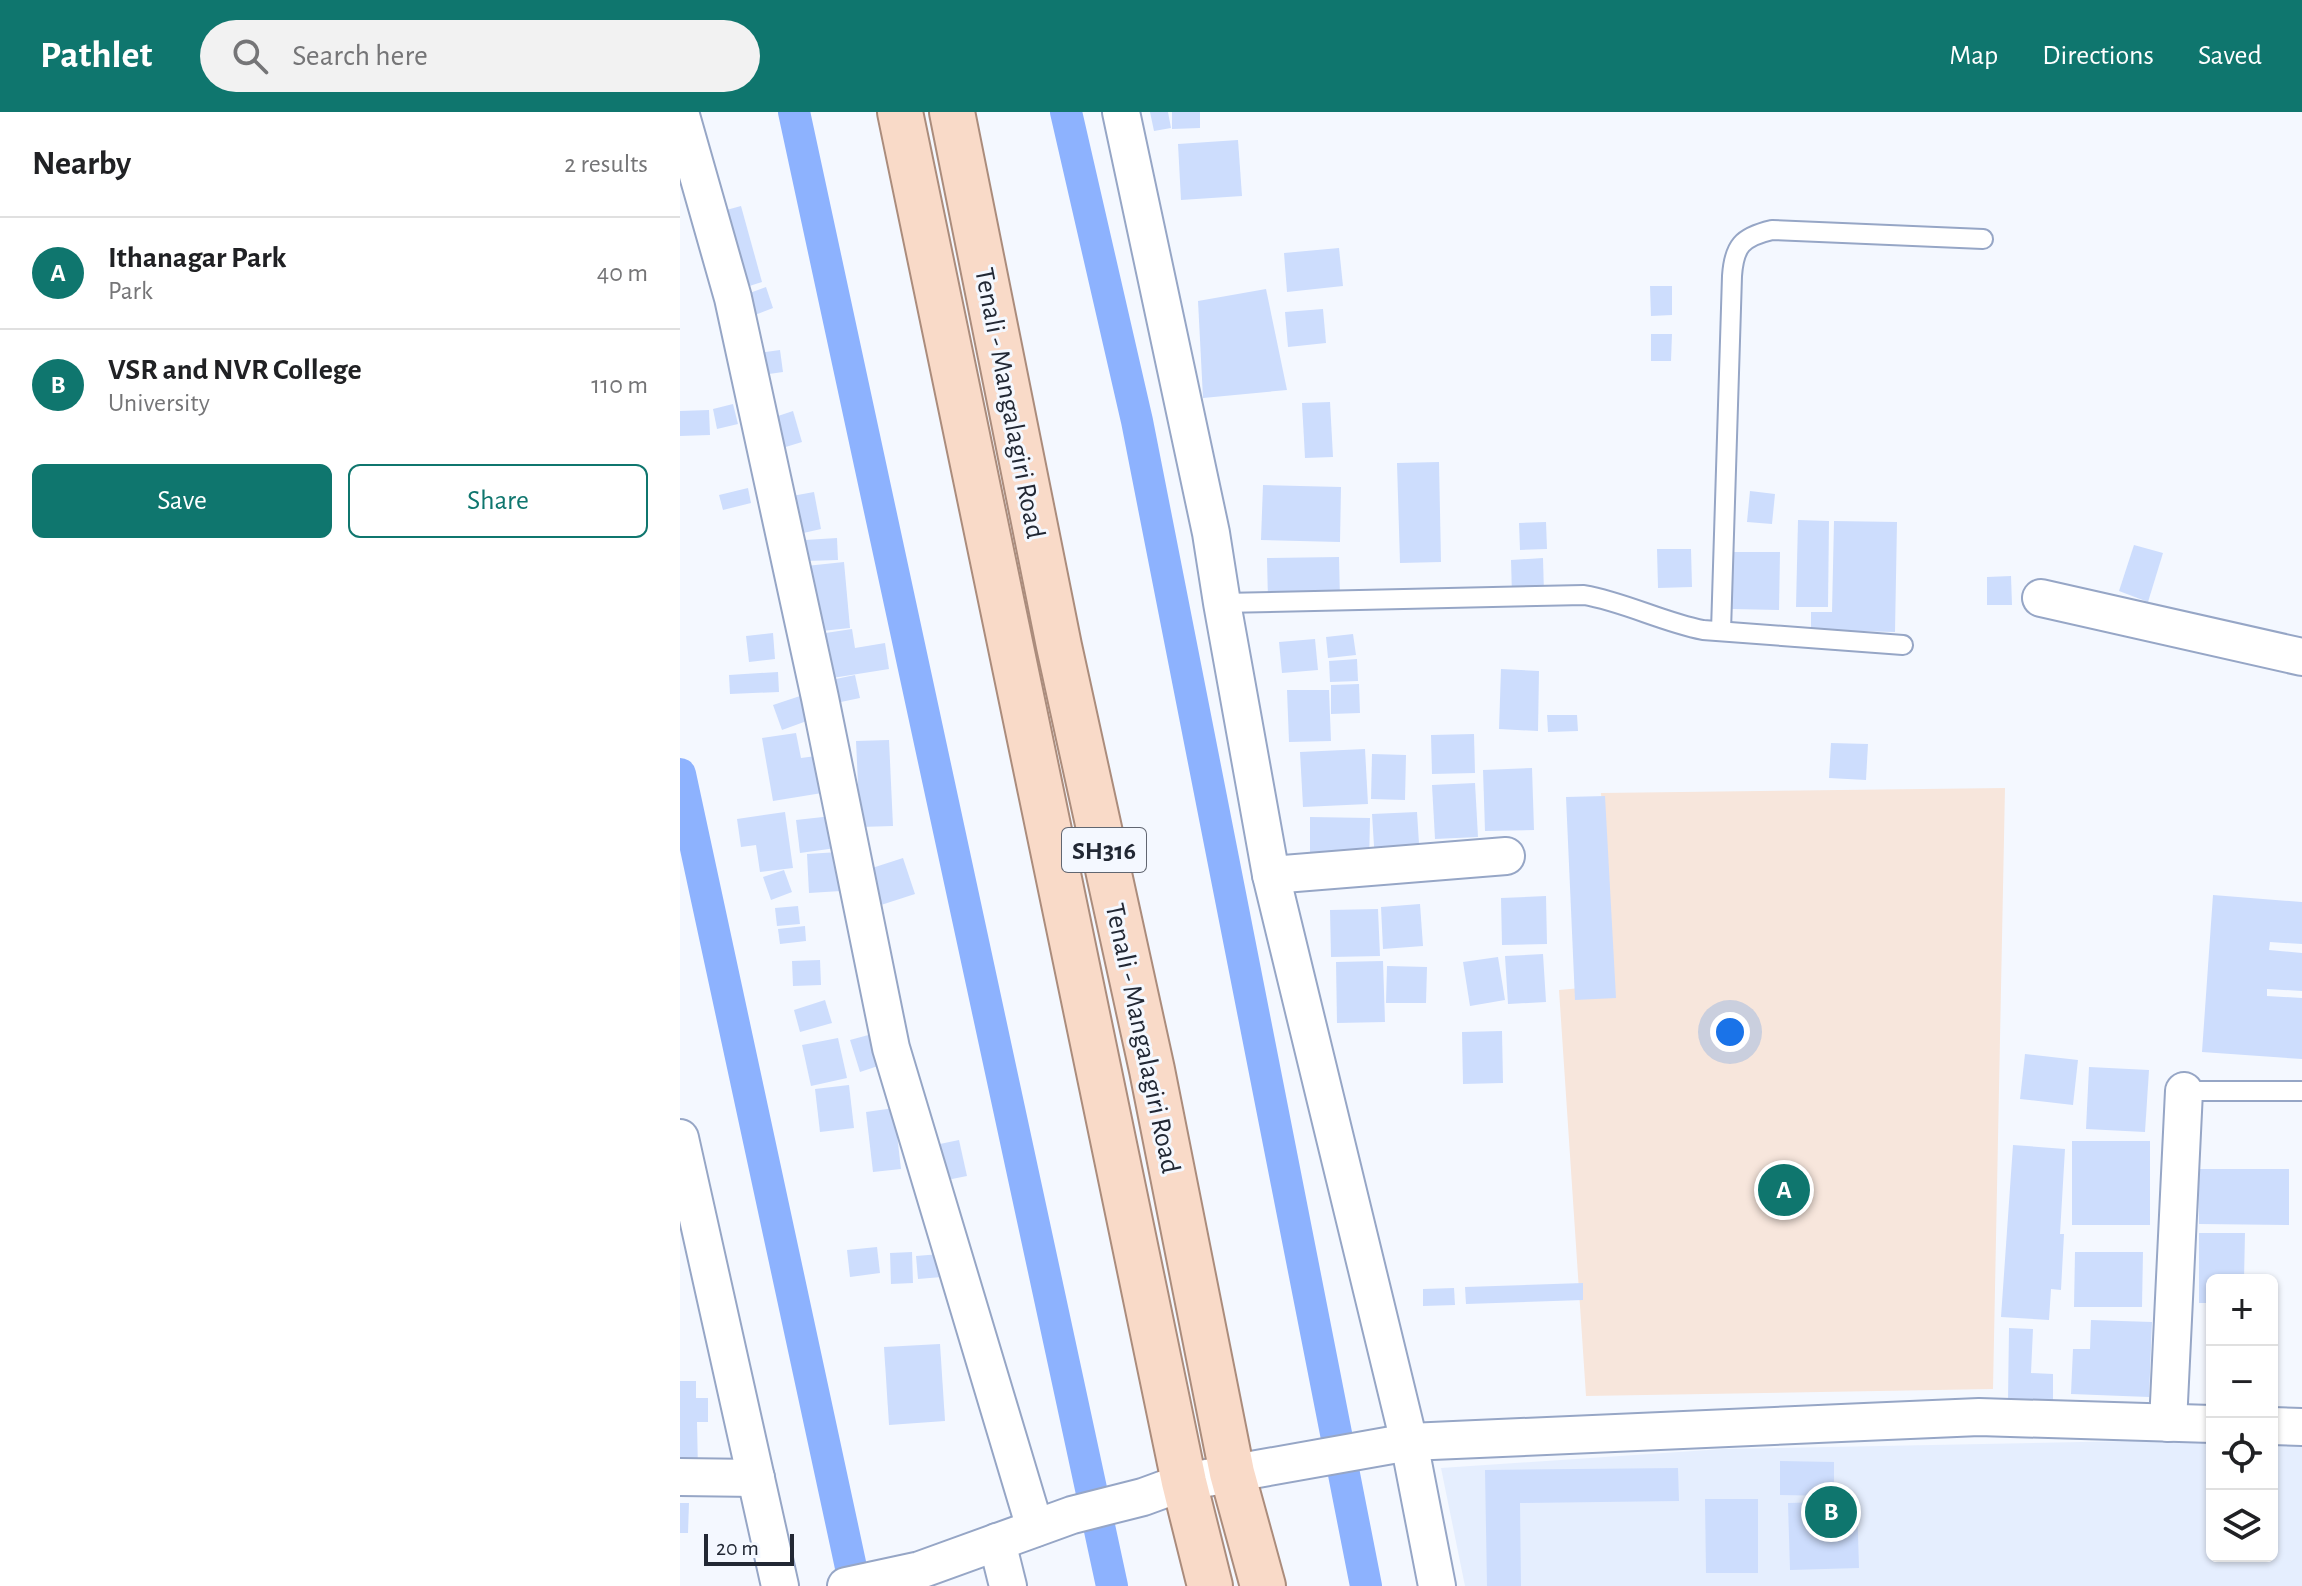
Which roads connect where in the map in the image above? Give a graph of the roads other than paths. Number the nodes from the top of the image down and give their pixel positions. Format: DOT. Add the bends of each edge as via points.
graph roads {
  1 [pos="680,112"];
  2 [pos="900,112"];
  3 [pos="952,112"];
  4 [pos="1121,112"];
  5 [pos="1983,239"];
  6 [pos="2041,598"];
  7 [pos="1222,603"];
  8 [pos="1721,631"];
  9 [pos="1903,645"];
  10 [pos="2302,657"];
  11 [pos="1506,856"];
  12 [pos="1271,875"];
  13 [pos="2184,1091"];
  14 [pos="2302,1091"];
  15 [pos="681,1145"];
  16 [pos="2168,1423"];
  17 [pos="2206,1424"];
  18 [pos="2278,1426"];
  19 [pos="2302,1427"];
  20 [pos="1394,1445"];
  21 [pos="1251,1470"];
  22 [pos="680,1477"];
  23 [pos="756,1478"];
  24 [pos="1184,1482"];
  25 [pos="1035,1528"];
  26 [pos="997,1542"];
  27 [pos="780,1586"];
  28 [pos="846,1586"];
  29 [pos="1008,1586"];
  30 [pos="1210,1586"];
  31 [pos="1263,1586"];
  32 [pos="1437,1586"];
  1 -- 25 [label="street" via="733,298 891,1048"];
  2 -- 24 [label="main road, Tenali - Mangalagiri Road / SH316"];
  3 -- 21 [label="main road, Tenali - Mangalagiri Road / SH316" via="1059,646 1152,1070"];
  4 -- 7 [label="street" via="1210,524"];
  5 -- 8 [label="lane" via="1772,230 1741,243 1732,276"];
  6 -- 10 [label="street"];
  7 -- 8 [label="lane" via="1584,595 1681,626"];
  7 -- 12 [label="street"];
  8 -- 9 [label="lane"];
  11 -- 12 [label="street"];
  12 -- 20 [label="street"];
  13 -- 14 [label="lane"];
  13 -- 16 [label="street"];
  15 -- 23 [label="street"];
  16 -- 17 [label="street"];
  16 -- 20 [label="street" via="1979,1417"];
  18 -- 19 [label="street"];
  20 -- 21 [label="street"];
  20 -- 32 [label="street"];
  21 -- 24 [label="street"];
  21 -- 31 [label="main road, Tenali - Mangalagiri Road / SH316"];
  22 -- 23 [label="street"];
  23 -- 27 [label="street"];
  24 -- 25 [label="street"];
  24 -- 30 [label="main road, Tenali - Mangalagiri Road / SH316"];
  25 -- 26 [label="street"];
  26 -- 28 [label="street" via="920,1570"];
  26 -- 29 [label="street"];
}
